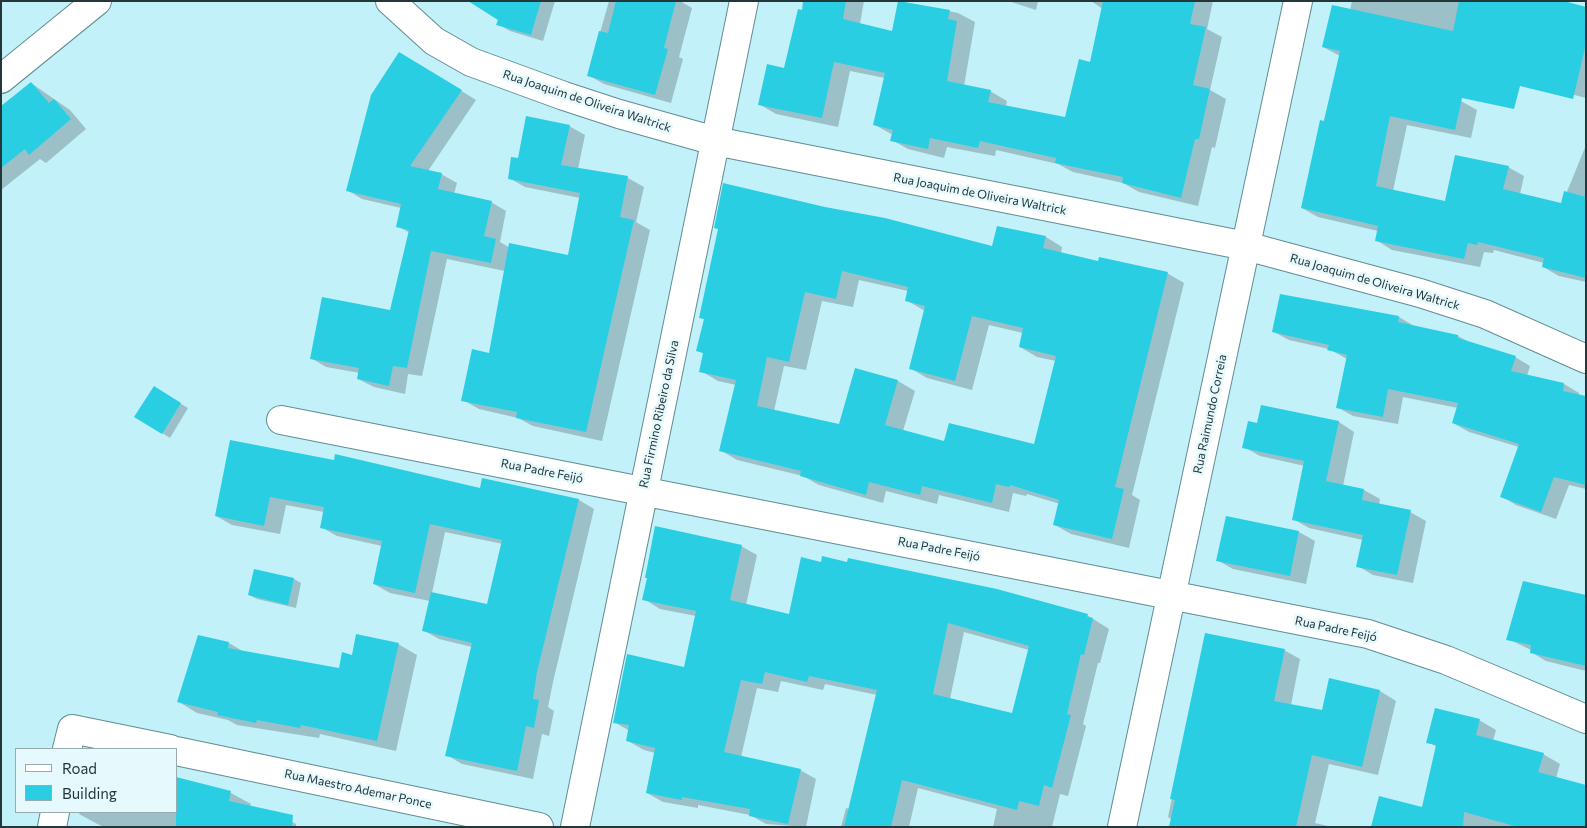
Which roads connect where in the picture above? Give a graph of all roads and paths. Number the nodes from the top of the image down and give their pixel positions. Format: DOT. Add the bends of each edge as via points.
graph roads {
  1 [pos="97,1"];
  2 [pos="390,1"];
  3 [pos="744,1"];
  4 [pos="1298,1"];
  5 [pos="1,79"];
  6 [pos="715,142"];
  7 [pos="1246,246"];
  8 [pos="1586,358"];
  9 [pos="281,420"];
  10 [pos="643,492"];
  11 [pos="1172,595"];
  12 [pos="1586,719"];
  13 [pos="70,739"];
  14 [pos="160,748"];
  15 [pos="178,751"];
  16 [pos="55,813"];
  17 [pos="52,827"];
  18 [pos="539,827"];
  19 [pos="575,827"];
  20 [pos="1122,827"];
  1 -- 5 [label="street"];
  2 -- 6 [label="street, Rua Joaquim de Oliveira Waltrick" via="434,41 471,62 564,96"];
  3 -- 6 [label="street, Rua Firmino Ribeiro da Silva"];
  4 -- 7 [label="street, Rua Raimundo Correia"];
  6 -- 7 [label="street, Rua Joaquim de Oliveira Waltrick"];
  6 -- 10 [label="street, Rua Firmino Ribeiro da Silva"];
  7 -- 8 [label="street, Rua Joaquim de Oliveira Waltrick" via="1485,314"];
  7 -- 11 [label="street, Rua Raimundo Correia"];
  9 -- 10 [label="street, Rua Padre Feijó"];
  10 -- 11 [label="street, Rua Padre Feijó"];
  10 -- 19 [label="street, Rua Firmino Ribeiro da Silva"];
  11 -- 12 [label="street, Rua Padre Feijó" via="1368,634 1446,660"];
  11 -- 20 [label="street, Rua Raimundo Correia"];
  13 -- 14 [label="street"];
  15 -- 18 [label="street, Rua Maestro Ademar Ponce"];
  16 -- 17 [label="street"];
}
